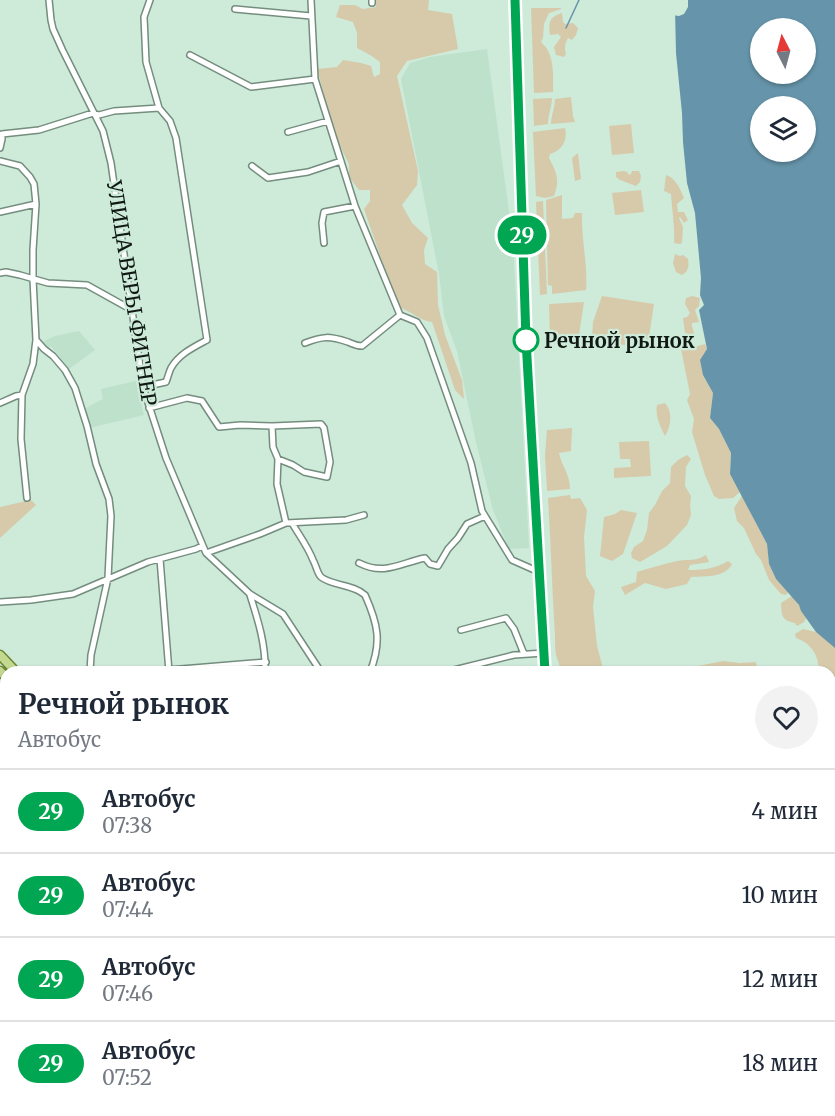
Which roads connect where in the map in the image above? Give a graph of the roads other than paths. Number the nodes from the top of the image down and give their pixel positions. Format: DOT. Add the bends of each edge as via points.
graph roads {
  1 [pos="49,0"];
  2 [pos="150,0"];
  3 [pos="311,0"];
  4 [pos="515,0"];
  5 [pos="235,9"];
  6 [pos="311,16"];
  7 [pos="190,55"];
  8 [pos="315,79"];
  9 [pos="159,108"];
  10 [pos="93,113"];
  11 [pos="328,121"];
  12 [pos="288,132"];
  13 [pos="1,133"];
  14 [pos="0,148"];
  15 [pos="0,161"];
  16 [pos="341,161"];
  17 [pos="252,166"];
  18 [pos="36,204"];
  19 [pos="355,206"];
  20 [pos="0,212"];
  21 [pos="324,243"];
  22 [pos="0,273"];
  23 [pos="33,279"];
  24 [pos="132,310"];
  25 [pos="400,315"];
  26 [pos="36,340"];
  27 [pos="305,343"];
  28 [pos="143,387"];
  29 [pos="22,395"];
  30 [pos="0,403"];
  31 [pos="149,408"];
  32 [pos="272,426"];
  33 [pos="278,459"];
  34 [pos="27,498"];
  35 [pos="364,515"];
  36 [pos="485,516"];
  37 [pos="289,523"];
  38 [pos="202,546"];
  39 [pos="206,553"];
  40 [pos="160,559"];
  41 [pos="359,563"];
  42 [pos="539,572"];
  43 [pos="108,578"];
  44 [pos="250,594"];
  45 [pos="0,602"];
  46 [pos="461,630"];
  47 [pos="544,653"];
  48 [pos="524,654"];
  49 [pos="0,655"];
  50 [pos="266,662"];
  51 [pos="10,666"];
  52 [pos="90,666"];
  53 [pos="169,666"];
  54 [pos="223,666"];
  55 [pos="266,666"];
  56 [pos="317,666"];
  57 [pos="372,666"];
  58 [pos="470,666"];
  59 [pos="545,666"];
  1 -- 10 [label="street, УЛИЦА ВЕРЫ ФИГНЕР" via="53,29"];
  2 -- 9 [label="street" via="144,17 146,62"];
  3 -- 6 [label="street"];
  4 -- 42 [label="main road" via="526,340"];
  5 -- 6 [label="street"];
  6 -- 8 [label="street"];
  7 -- 8 [label="street" via="251,87"];
  8 -- 11 [label="street"];
  9 -- 10 [label="street"];
  9 -- 28 [label="street" via="170,121 176,138 207,340 187,351 171,368 166,382"];
  10 -- 13 [label="street" via="39,130"];
  10 -- 24 [label="street, УЛИЦА ВЕРЫ ФИГНЕР" via="103,131 111,163"];
  11 -- 12 [label="street"];
  11 -- 16 [label="street"];
  13 -- 14 [label="street"];
  15 -- 18 [label="street" via="20,166 30,177"];
  16 -- 17 [label="street" via="308,172 267,178"];
  16 -- 19 [label="street"];
  18 -- 20 [label="street"];
  18 -- 23 [label="street"];
  19 -- 21 [label="street" via="324,212"];
  19 -- 25 [label="street"];
  22 -- 23 [label="street"];
  23 -- 24 [label="street" via="87,285"];
  23 -- 26 [label="street"];
  24 -- 28 [label="street, УЛИЦА ВЕРЫ ФИГНЕР"];
  25 -- 27 [label="street" via="362,346 321,336"];
  25 -- 36 [label="street" via="417,322 427,338 471,463"];
  26 -- 29 [label="street" via="33,364"];
  26 -- 43 [label="street" via="65,370 87,426 109,499"];
  28 -- 31 [label="street, УЛИЦА ВЕРЫ ФИГНЕР"];
  29 -- 30 [label="street"];
  29 -- 34 [label="street" via="21,439"];
  31 -- 32 [label="street" via="187,398 202,401 219,427"];
  31 -- 38 [label="street, УЛИЦА ВЕРЫ ФИГНЕР"];
  32 -- 33 [label="street"];
  32 -- 33 [label="street" via="321,424 330,462 327,477 304,472"];
  33 -- 37 [label="street" via="278,484"];
  35 -- 37 [label="street" via="346,520"];
  36 -- 41 [label="street" via="467,524 438,566 425,558 386,569"];
  36 -- 42 [label="street" via="512,560"];
  37 -- 39 [label="street"];
  37 -- 57 [label="street" via="313,558 319,576 365,595 378,646"];
  38 -- 39 [label="street, УЛИЦА ВЕРЫ ФИГНЕР"];
  38 -- 40 [label="street"];
  39 -- 44 [label="street, УЛИЦА ВЕРЫ ФИГНЕР"];
  40 -- 43 [label="street"];
  40 -- 53 [label="street"];
  42 -- 47 [label="main road"];
  43 -- 45 [label="street" via="73,594"];
  43 -- 52 [label="street"];
  44 -- 50 [label="street"];
  44 -- 56 [label="street, УЛИЦА ВЕРЫ ФИГНЕР" via="283,614"];
  46 -- 48 [label="street" via="506,618"];
  47 -- 48 [label="street"];
  47 -- 59 [label="main road"];
  48 -- 58 [label="street"];
  49 -- 51 [label="main road"];
  50 -- 54 [label="street"];
  50 -- 55 [label="street"];
}
